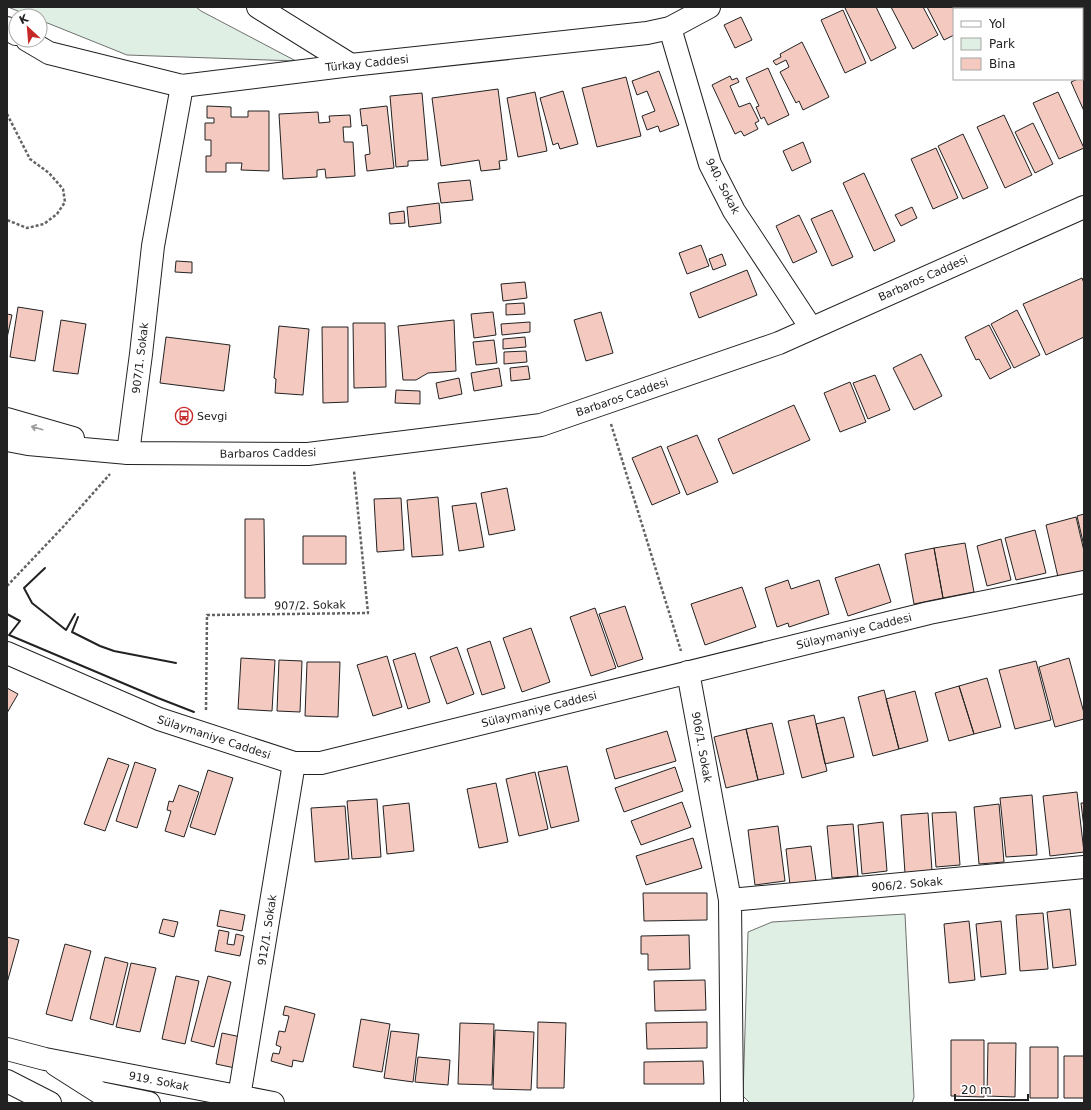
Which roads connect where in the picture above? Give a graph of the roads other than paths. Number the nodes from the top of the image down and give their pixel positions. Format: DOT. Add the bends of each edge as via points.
graph roads {
  1 [pos="258,7"];
  2 [pos="697,10"];
  3 [pos="670,28"];
  4 [pos="41,48"];
  5 [pos="351,65"];
  6 [pos="182,86"];
  7 [pos="1084,206"];
  8 [pos="811,328"];
  9 [pos="7,419"];
  10 [pos="7,440"];
  11 [pos="128,453"];
  12 [pos="1084,582"];
  13 [pos="7,652"];
  14 [pos="688,672"];
  15 [pos="294,763"];
  16 [pos="1084,867"];
  17 [pos="730,900"];
  18 [pos="7,1049"];
  19 [pos="45,1059"];
  20 [pos="7,1081"];
  21 [pos="240,1096"];
  22 [pos="95,1098"];
  23 [pos="50,1103"];
  24 [pos="150,1103"];
  25 [pos="272,1103"];
  26 [pos="732,1103"];
  1 -- 5 [label="street"];
  2 -- 3 [label="street, Türkay Caddesi"];
  3 -- 5 [label="street, Türkay Caddesi" via="647,33"];
  3 -- 8 [label="street, 940. Sokak" via="710,164 734,211"];
  4 -- 6 [label="street, Türkay Caddesi" via="49,53"];
  5 -- 6 [label="street, Türkay Caddesi"];
  6 -- 11 [label="street, 907/1. Sokak" via="153,246"];
  7 -- 8 [label="street, Barbaros Caddesi"];
  8 -- 11 [label="street, Barbaros Caddesi" via="779,343 541,425 308,454"];
  11 -- 9 [label="street, Barbaros Caddesi, one-way"];
  10 -- 11 [label="street, Barbaros Caddesi"];
  12 -- 14 [label="street, Sülaymaniye Caddesi" via="929,613"];
  13 -- 15 [label="street, Sülaymaniye Caddesi" via="159,719"];
  14 -- 15 [label="street, Sülaymaniye Caddesi" via="320,764"];
  14 -- 17 [label="street, 906/1. Sokak"];
  15 -- 21 [label="street, 912/1. Sokak"];
  16 -- 17 [label="street, 906/2. Sokak"];
  17 -- 26 [label="street, 906/1. Sokak"];
  18 -- 19 [label="street, 919. Sokak"];
  19 -- 21 [label="street, 919. Sokak"];
  19 -- 22 [label="street, 919. Sokak"];
  20 -- 23 [label="street"];
  21 -- 25 [label="street, 919. Sokak"];
  22 -- 24 [label="street, 919. Sokak"];
}
